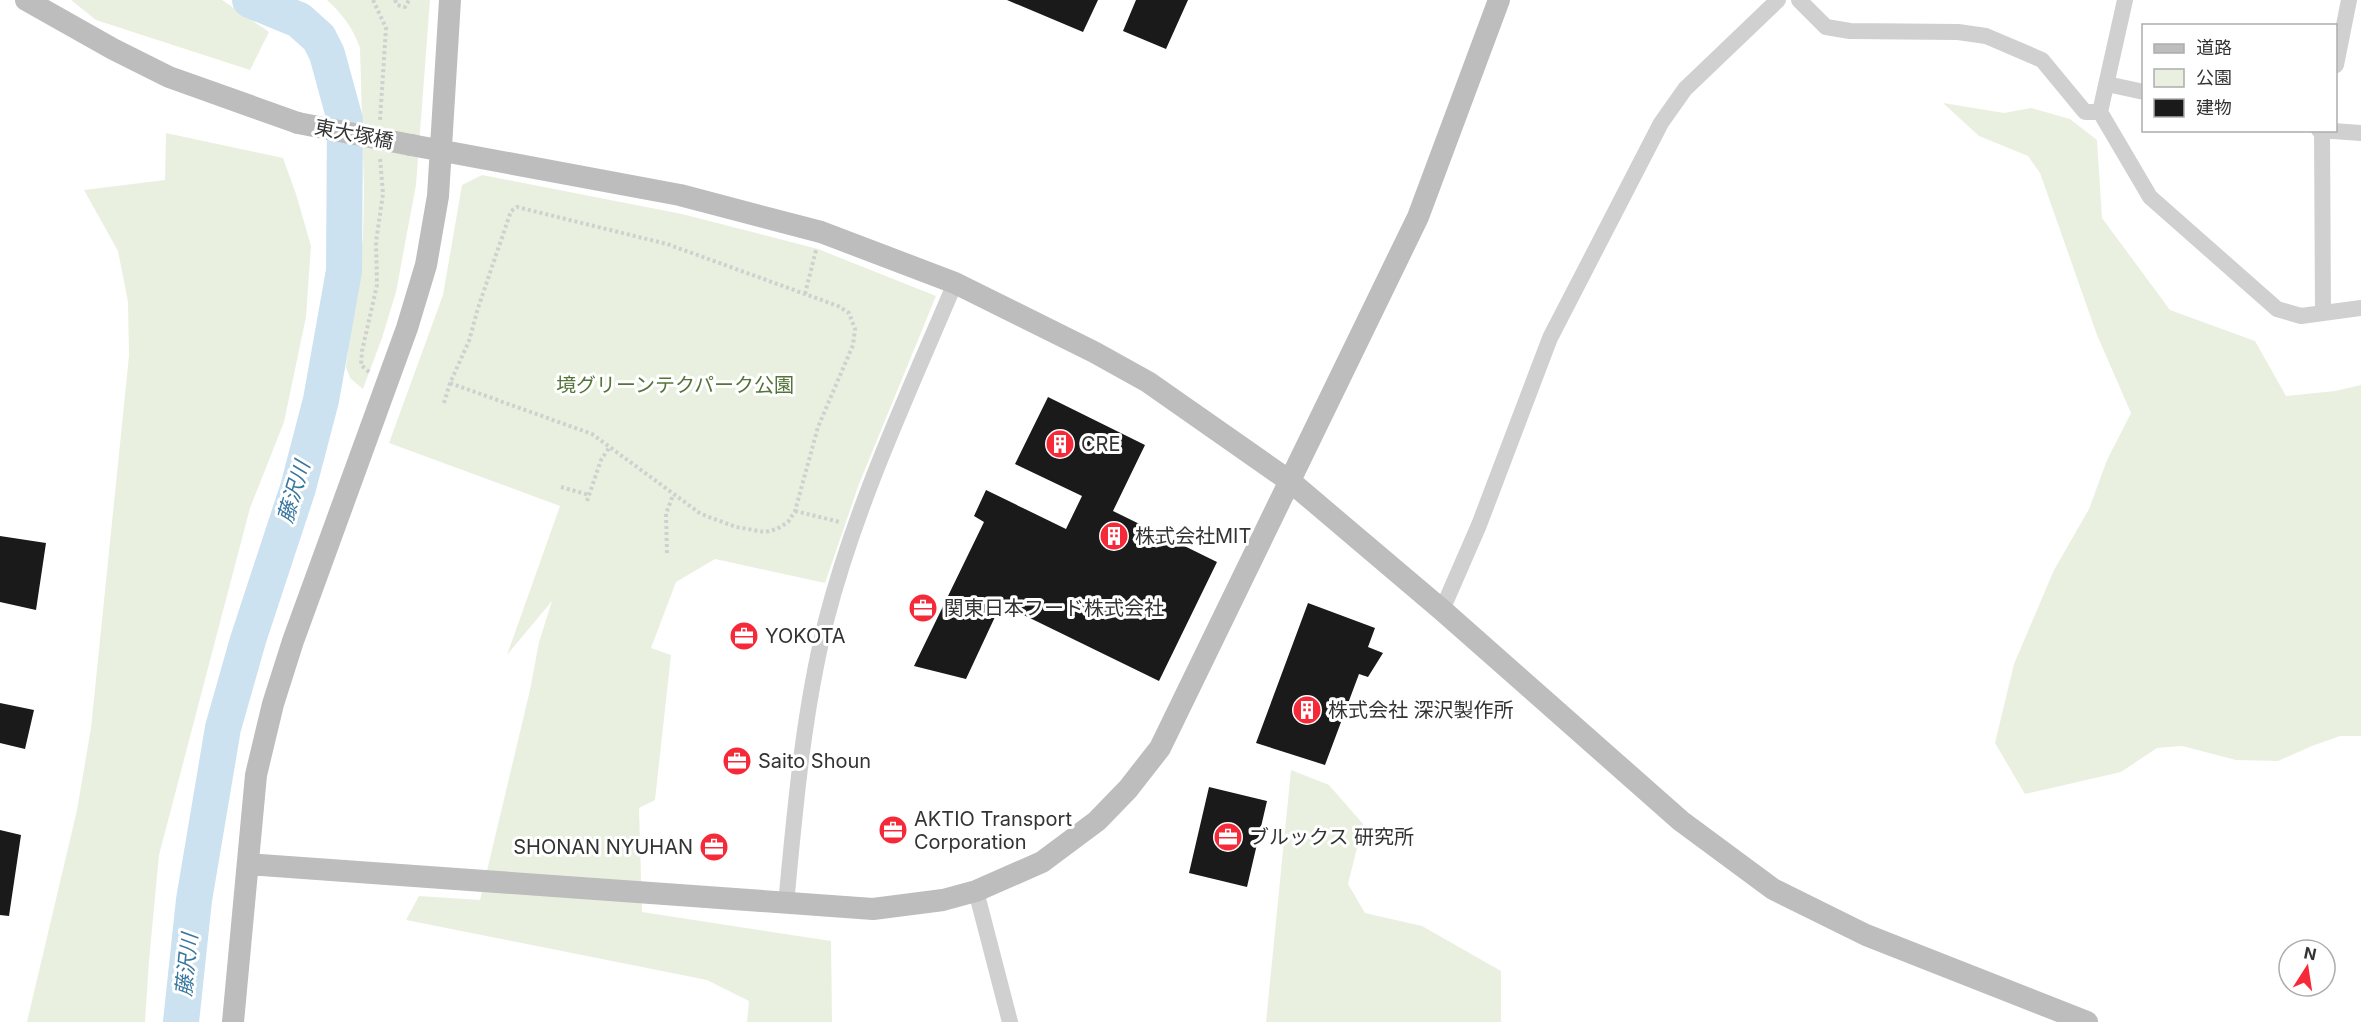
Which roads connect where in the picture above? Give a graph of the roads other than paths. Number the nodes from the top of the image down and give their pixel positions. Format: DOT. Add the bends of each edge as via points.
graph roads {
  1 [pos="26,0"];
  2 [pos="450,0"];
  3 [pos="1499,0"];
  4 [pos="1778,0"];
  5 [pos="1799,0"];
  6 [pos="2125,0"];
  7 [pos="2349,0"];
  8 [pos="2337,60"];
  9 [pos="2107,84"];
  10 [pos="2142,92"];
  11 [pos="2100,112"];
  12 [pos="2321,132"];
  13 [pos="2337,132"];
  14 [pos="2361,133"];
  15 [pos="439,152"];
  16 [pos="955,283"];
  17 [pos="2361,308"];
  18 [pos="2323,313"];
  19 [pos="1291,482"];
  20 [pos="1442,610"];
  21 [pos="248,864"];
  22 [pos="976,891"];
  23 [pos="786,904"];
  24 [pos="233,1022"];
  25 [pos="1010,1022"];
  26 [pos="2087,1022"];
  1 -- 15 [label="street, 東大塚橋, bridge" via="169,77 298,123"];
  2 -- 15 [label="street"];
  3 -- 19 [label="street" via="1418,217"];
  4 -- 20 [label="street" via="1685,89 1661,123 1550,338 1479,525"];
  5 -- 11 [label="street" via="1826,27 1986,36 2042,60 2085,112"];
  6 -- 9 [label="street"];
  7 -- 8 [label="street"];
  9 -- 10 [label="street"];
  9 -- 11 [label="street"];
  11 -- 18 [label="street" via="2150,196 2277,309 2301,315"];
  12 -- 18 [label="street"];
  13 -- 14 [label="street"];
  15 -- 16 [label="street, 東大塚橋" via="680,195 821,232"];
  15 -- 21 [label="street" via="438,196 426,265 273,704 256,775"];
  16 -- 19 [label="street, 東大塚橋" via="1149,382"];
  16 -- 23 [label="street" via="865,495 826,622 800,762"];
  17 -- 18 [label="street"];
  19 -- 20 [label="street, 東大塚橋"];
  19 -- 22 [label="street" via="1160,748 1097,821 1042,862"];
  20 -- 26 [label="street, 東大塚橋" via="1681,821 1773,889 1866,935"];
  21 -- 23 [label="street"];
  21 -- 24 [label="street"];
  22 -- 23 [label="street" via="943,900 873,909"];
  22 -- 25 [label="street"];
}
